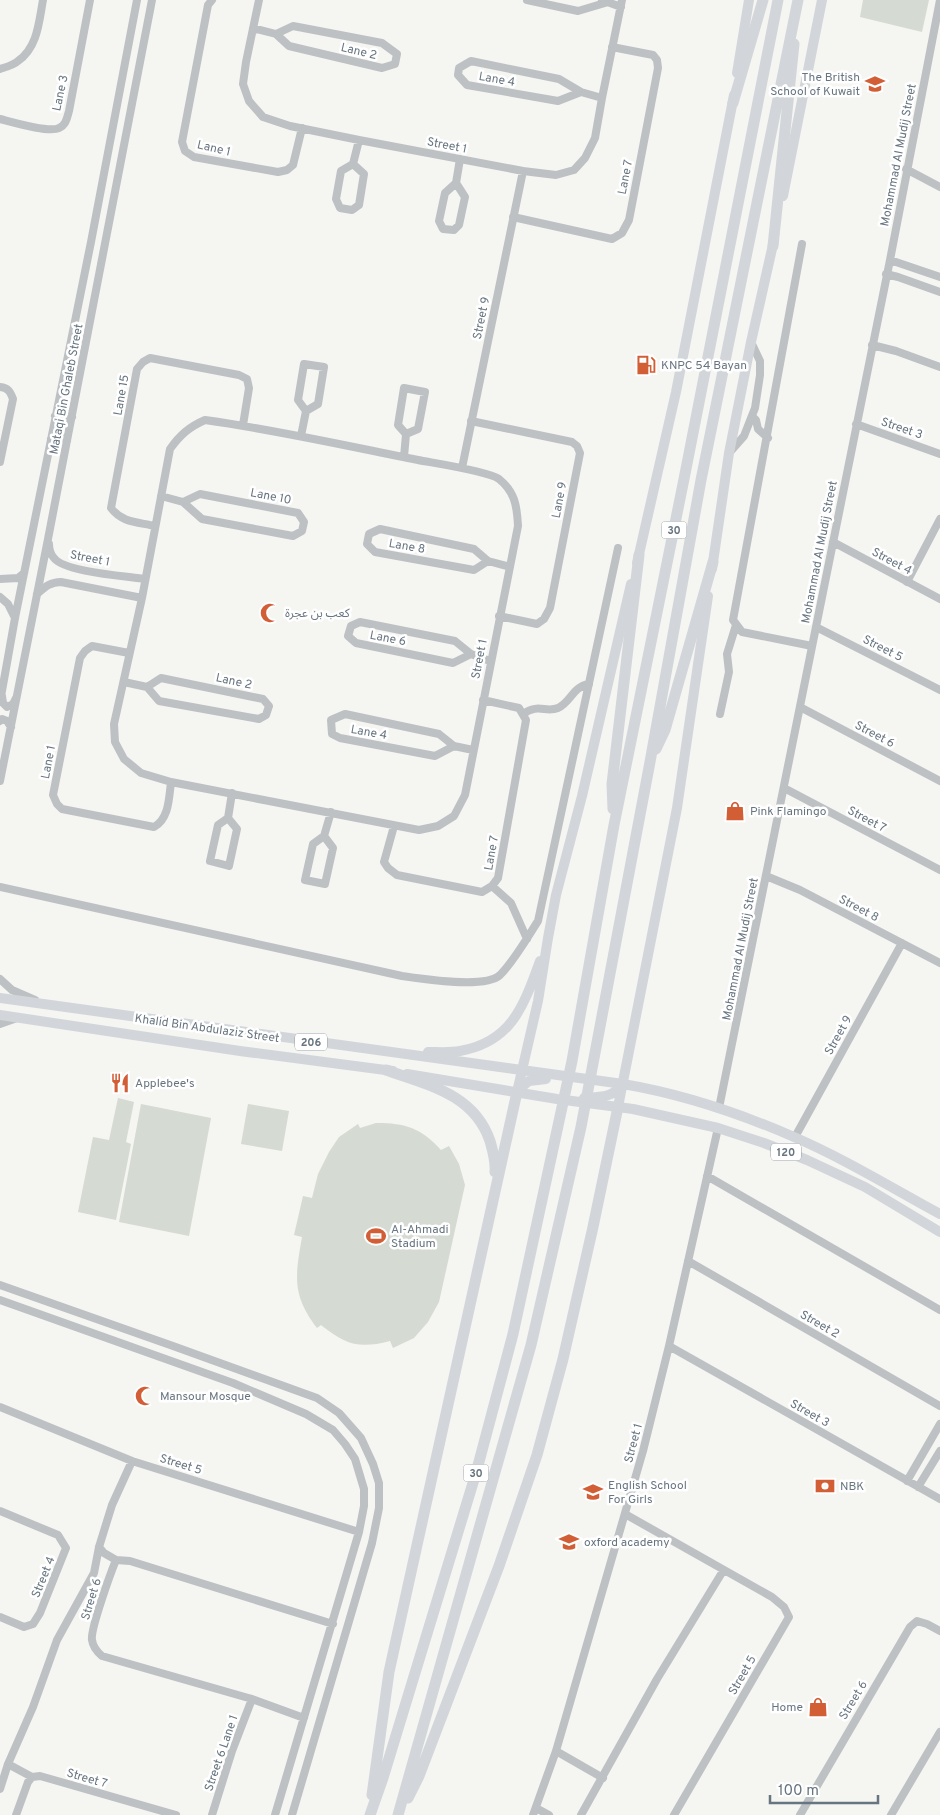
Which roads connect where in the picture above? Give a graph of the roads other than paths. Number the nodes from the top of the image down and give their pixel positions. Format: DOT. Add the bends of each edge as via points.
graph roads {
  1 [pos="43,0"];
  2 [pos="90,0"];
  3 [pos="137,0"];
  4 [pos="152,0"];
  5 [pos="212,0"];
  6 [pos="258,0"];
  7 [pos="527,0"];
  8 [pos="749,0"];
  9 [pos="763,0"];
  10 [pos="778,0"];
  11 [pos="798,0"];
  12 [pos="822,0"];
  13 [pos="940,0"];
  14 [pos="603,1"];
  15 [pos="622,3"];
  16 [pos="795,12"];
  17 [pos="253,28"];
  18 [pos="276,34"];
  19 [pos="612,46"];
  20 [pos="128,49"];
  21 [pos="141,54"];
  22 [pos="0,69"];
  23 [pos="123,73"];
  24 [pos="137,75"];
  25 [pos="581,92"];
  26 [pos="602,98"];
  27 [pos="733,103"];
  28 [pos="0,119"];
  29 [pos="302,128"];
  30 [pos="359,140"];
  31 [pos="460,159"];
  32 [pos="354,164"];
  33 [pos="906,169"];
  34 [pos="523,171"];
  35 [pos="456,183"];
  36 [pos="940,187"];
  37 [pos="513,217"];
  38 [pos="802,244"];
  39 [pos="773,246"];
  40 [pos="890,260"];
  41 [pos="886,274"];
  42 [pos="940,277"];
  43 [pos="940,292"];
  44 [pos="751,342"];
  45 [pos="872,345"];
  46 [pos="940,368"];
  47 [pos="0,387"];
  48 [pos="306,411"];
  49 [pos="55,416"];
  50 [pos="72,417"];
  51 [pos="753,417"];
  52 [pos="471,421"];
  53 [pos="856,424"];
  54 [pos="243,425"];
  55 [pos="406,434"];
  56 [pos="301,436"];
  57 [pos="768,438"];
  58 [pos="51,439"];
  59 [pos="67,441"];
  60 [pos="729,453"];
  61 [pos="940,454"];
  62 [pos="404,457"];
  63 [pos="0,462"];
  64 [pos="462,468"];
  65 [pos="161,496"];
  66 [pos="184,502"];
  67 [pos="940,519"];
  68 [pos="155,526"];
  69 [pos="48,539"];
  70 [pos="833,542"];
  71 [pos="618,548"];
  72 [pos="639,555"];
  73 [pos="488,561"];
  74 [pos="713,562"];
  75 [pos="510,567"];
  76 [pos="24,574"];
  77 [pos="0,579"];
  78 [pos="145,579"];
  79 [pos="907,582"];
  80 [pos="36,595"];
  81 [pos="0,597"];
  82 [pos="142,598"];
  83 [pos="940,599"];
  84 [pos="499,616"];
  85 [pos="15,618"];
  86 [pos="736,625"];
  87 [pos="816,626"];
  88 [pos="812,646"];
  89 [pos="129,653"];
  90 [pos="470,654"];
  91 [pos="490,661"];
  92 [pos="124,682"];
  93 [pos="589,684"];
  94 [pos="148,687"];
  95 [pos="940,690"];
  96 [pos="2,692"];
  97 [pos="18,695"];
  98 [pos="483,700"];
  99 [pos="0,702"];
  100 [pos="800,707"];
  101 [pos="524,714"];
  102 [pos="720,714"];
  103 [pos="0,720"];
  104 [pos="11,727"];
  105 [pos="454,746"];
  106 [pos="473,750"];
  107 [pos="650,762"];
  108 [pos="0,781"];
  109 [pos="940,781"];
  110 [pos="171,782"];
  111 [pos="784,788"];
  112 [pos="232,793"];
  113 [pos="331,812"];
  114 [pos="228,818"];
  115 [pos="614,825"];
  116 [pos="394,826"];
  117 [pos="324,836"];
  118 [pos="940,870"];
  119 [pos="766,876"];
  120 [pos="492,886"];
  121 [pos="0,887"];
  122 [pos="527,938"];
  123 [pos="548,938"];
  124 [pos="902,943"];
  125 [pos="940,963"];
  126 [pos="0,979"];
  127 [pos="0,998"];
  128 [pos="46,1005"];
  129 [pos="0,1015"];
  130 [pos="19,1018"];
  131 [pos="0,1024"];
  132 [pos="240,1032"];
  133 [pos="240,1051"];
  134 [pos="392,1053"];
  135 [pos="386,1070"];
  136 [pos="522,1070"];
  137 [pos="597,1081"];
  138 [pos="623,1084"];
  139 [pos="517,1092"];
  140 [pos="557,1099"];
  141 [pos="618,1107"];
  142 [pos="719,1108"];
  143 [pos="718,1128"];
  144 [pos="795,1138"];
  145 [pos="707,1176"];
  146 [pos="495,1195"];
  147 [pos="938,1213"];
  148 [pos="928,1225"];
  149 [pos="940,1232"];
  150 [pos="688,1261"];
  151 [pos="0,1285"];
  152 [pos="9,1288"];
  153 [pos="2,1301"];
  154 [pos="940,1310"];
  155 [pos="669,1346"];
  156 [pos="224,1364"];
  157 [pos="239,1370"];
  158 [pos="219,1379"];
  159 [pos="234,1383"];
  160 [pos="940,1406"];
  161 [pos="0,1408"];
  162 [pos="940,1424"];
  163 [pos="940,1451"];
  164 [pos="132,1460"];
  165 [pos="907,1481"];
  166 [pos="918,1487"];
  167 [pos="940,1500"];
  168 [pos="0,1511"];
  169 [pos="626,1514"];
  170 [pos="359,1532"];
  171 [pos="99,1547"];
  172 [pos="116,1560"];
  173 [pos="723,1571"];
  174 [pos="0,1617"];
  175 [pos="333,1624"];
  176 [pos="940,1631"];
  177 [pos="252,1699"];
  178 [pos="304,1718"];
  179 [pos="940,1732"];
  180 [pos="556,1751"];
  181 [pos="8,1764"];
  182 [pos="288,1771"];
  183 [pos="303,1776"];
  184 [pos="32,1777"];
  185 [pos="603,1778"];
  186 [pos="284,1785"];
  187 [pos="0,1789"];
  188 [pos="299,1790"];
  189 [pos="534,1811"];
  190 [pos="16,1815"];
  191 [pos="176,1815"];
  192 [pos="212,1815"];
  193 [pos="275,1815"];
  194 [pos="292,1815"];
  195 [pos="369,1815"];
  196 [pos="399,1815"];
  197 [pos="549,1815"];
  198 [pos="581,1815"];
  199 [pos="674,1815"];
  200 [pos="800,1815"];
  201 [pos="891,1815"];
  1 -- 22 [label="street" via="35,39 29,50 18,62"];
  2 -- 28 [label="street, Lane 3" via="64,124 57,129 39,128"];
  3 -- 20 [label="street, Mataqi Bin Ghaleb Street"];
  4 -- 21 [label="street, Mataqi Bin Ghaleb Street"];
  5 -- 29 [label="street, Lane 1" via="208,4 182,142 185,151 194,157 278,172 293,165"];
  6 -- 17 [label="street, Street 1"];
  7 -- 14 [label="street" via="578,11"];
  8 -- 27 [label="main road"];
  9 -- 27 [label="highway"];
  10 -- 115 [label="highway, 30"];
  11 -- 16 [label="highway, 30"];
  12 -- 39 [label="main road"];
  13 -- 33 [label="street, Mohammad Al Mudij Street"];
  14 -- 15 [label="street"];
  15 -- 19 [label="street, Street 1"];
  16 -- 39 [label="highway" via="794,55"];
  16 -- 107 [label="highway, 30" via="701,480"];
  17 -- 18 [label="street, Lane 2"];
  17 -- 29 [label="street, Street 1" via="243,84 249,102 263,117"];
  18 -- 18 [label="street, Lane 2" via="293,26 382,43 397,54 395,64 382,68 289,46"];
  19 -- 26 [label="street, Street 1"];
  19 -- 37 [label="street, Lane 7" via="653,55 658,60 629,220 622,233 612,239"];
  20 -- 21 [label="street" via="136,58"];
  20 -- 23 [label="street, Mataqi Bin Ghaleb Street"];
  21 -- 24 [label="street, Mataqi Bin Ghaleb Street"];
  23 -- 24 [label="street" via="133,70"];
  23 -- 49 [label="street, Mataqi Bin Ghaleb Street"];
  24 -- 50 [label="street, Mataqi Bin Ghaleb Street"];
  25 -- 25 [label="street, Lane 4" via="560,79 480,62 471,61 459,68 458,75 467,85 558,101"];
  25 -- 26 [label="street, Lane 4"];
  26 -- 34 [label="street, Street 1" via="595,138 585,158 574,170 556,175"];
  27 -- 72 [label="main road" via="676,392"];
  29 -- 30 [label="street, Street 1"];
  30 -- 31 [label="street, Street 1"];
  30 -- 32 [label="street"];
  31 -- 34 [label="street, Street 1"];
  31 -- 35 [label="street"];
  32 -- 32 [label="street" via="364,174 359,205 352,210 340,208 336,199 342,171"];
  33 -- 36 [label="street"];
  33 -- 40 [label="street, Mohammad Al Mudij Street"];
  34 -- 37 [label="street, Street 9"];
  35 -- 35 [label="street" via="465,197 459,225 454,230 443,229 439,221 446,193"];
  37 -- 52 [label="street, Street 9"];
  38 -- 57 [label="street"];
  39 -- 44 [label="main road"];
  40 -- 41 [label="street, Mohammad Al Mudij Street"];
  40 -- 42 [label="street"];
  41 -- 43 [label="street"];
  41 -- 45 [label="street, Mohammad Al Mudij Street"];
  44 -- 51 [label="street" via="760,361"];
  44 -- 60 [label="main road"];
  45 -- 46 [label="street"];
  45 -- 53 [label="street, Mohammad Al Mudij Street"];
  47 -- 63 [label="street" via="6,388 13,399"];
  48 -- 48 [label="street" via="298,400 304,364 324,367 318,404"];
  48 -- 56 [label="street"];
  49 -- 50 [label="street" via="63,422"];
  49 -- 58 [label="street, Mataqi Bin Ghaleb Street"];
  50 -- 59 [label="street, Mataqi Bin Ghaleb Street"];
  51 -- 57 [label="street" via="758,429"];
  51 -- 60 [label="street" via="744,436"];
  52 -- 64 [label="street, Street 9"];
  52 -- 84 [label="street, Lane 9" via="572,442 580,453 550,608 537,624"];
  53 -- 61 [label="street, Street 3"];
  53 -- 70 [label="street, Mohammad Al Mudij Street"];
  54 -- 56 [label="street, Street 1"];
  54 -- 65 [label="street, Street 1" via="205,420 180,435 170,449"];
  54 -- 68 [label="street, Lane 15" via="249,388 247,379 239,374 150,358 143,362 137,369 111,508 123,520"];
  55 -- 55 [label="street" via="398,425 404,388 425,392 418,429"];
  55 -- 62 [label="street"];
  56 -- 62 [label="street, Street 1"];
  57 -- 86 [label="street" via="734,620"];
  58 -- 59 [label="street" via="59,435"];
  58 -- 76 [label="street, Mataqi Bin Ghaleb Street"];
  59 -- 69 [label="street, Mataqi Bin Ghaleb Street"];
  60 -- 74 [label="main road"];
  62 -- 64 [label="street, Street 1"];
  64 -- 75 [label="street, Street 1" via="498,478 518,506 518,526"];
  65 -- 66 [label="street, Lane 10"];
  65 -- 68 [label="street, Street 1"];
  66 -- 66 [label="street, Lane 10" via="202,519 293,536 302,531 304,522 298,513 200,494"];
  67 -- 79 [label="street"];
  68 -- 78 [label="street, Street 1"];
  69 -- 78 [label="street, Street 1" via="54,559 67,567"];
  69 -- 80 [label="street, Mataqi Bin Ghaleb Street"];
  70 -- 79 [label="street, Street 4"];
  70 -- 87 [label="street, Mohammad Al Mudij Street"];
  71 -- 93 [label="street"];
  72 -- 115 [label="highway" via="612,784"];
  72 -- 123 [label="main road"];
  73 -- 73 [label="street, Lane 8" via="474,549 380,529 369,534 367,544 375,552 474,570"];
  73 -- 75 [label="street, Lane 8"];
  74 -- 107 [label="highway" via="665,730"];
  74 -- 138 [label="main road" via="677,808"];
  75 -- 84 [label="street, Street 1"];
  76 -- 77 [label="street" via="18,578"];
  76 -- 85 [label="street, Mataqi Bin Ghaleb Street"];
  78 -- 82 [label="street, Street 1"];
  79 -- 83 [label="street, Street 4"];
  80 -- 82 [label="street" via="46,586 61,582"];
  80 -- 97 [label="street, Mataqi Bin Ghaleb Street"];
  81 -- 85 [label="street"];
  82 -- 89 [label="street, Street 1"];
  84 -- 91 [label="street, Street 1"];
  85 -- 96 [label="street, Mataqi Bin Ghaleb Street"];
  86 -- 88 [label="street" via="742,632"];
  86 -- 102 [label="street" via="728,654 729,672"];
  87 -- 88 [label="street, Mohammad Al Mudij Street"];
  87 -- 95 [label="street, Street 5"];
  88 -- 100 [label="street, Mohammad Al Mudij Street"];
  89 -- 92 [label="street, Street 1"];
  89 -- 110 [label="street, Lane 1" via="92,646 84,650 53,795 62,809 154,827 165,817"];
  90 -- 90 [label="street, Lane 6" via="455,641 360,622 351,626 348,636 356,643 452,663"];
  90 -- 91 [label="street, Lane 6"];
  91 -- 98 [label="street, Street 1"];
  92 -- 94 [label="street, Lane 2"];
  92 -- 110 [label="street, Street 1" via="114,724 115,742 124,759 140,773"];
  93 -- 101 [label="street" via="580,686 556,709 532,708"];
  93 -- 122 [label="street" via="538,922"];
  94 -- 94 [label="street, Lane 2" via="159,701 259,719 266,716 269,706 264,699 161,678"];
  96 -- 97 [label="street" via="7,707"];
  96 -- 99 [label="street, Mataqi Bin Ghaleb Street"];
  97 -- 104 [label="street, Mataqi Bin Ghaleb Street"];
  98 -- 101 [label="street" via="519,708"];
  98 -- 106 [label="street, Street 1"];
  100 -- 109 [label="street, Street 6"];
  100 -- 111 [label="street, Mohammad Al Mudij Street"];
  101 -- 120 [label="street, Lane 7" via="526,720 498,878"];
  103 -- 104 [label="street" via="7,721"];
  104 -- 108 [label="street, Mataqi Bin Ghaleb Street"];
  105 -- 105 [label="street, Lane 4" via="439,734 345,714 331,720 332,734 340,738 435,756"];
  105 -- 106 [label="street, Lane 4"];
  106 -- 116 [label="street, Street 1" via="465,795 454,816 438,826 419,830"];
  107 -- 196 [label="highway, 30" via="581,1127 530,1345"];
  110 -- 112 [label="street, Street 1"];
  111 -- 118 [label="street, Street 7"];
  111 -- 119 [label="street, Mohammad Al Mudij Street"];
  112 -- 113 [label="street, Street 1"];
  112 -- 114 [label="street"];
  113 -- 116 [label="street, Street 1"];
  113 -- 117 [label="street"];
  114 -- 114 [label="street" via="218,826 210,861 229,866 237,829"];
  115 -- 195 [label="highway, 30" via="572,1061 513,1334 476,1473"];
  116 -- 120 [label="street, Lane 7" via="384,862 397,875 482,892"];
  117 -- 117 [label="street" via="313,844 306,880 325,884 333,848"];
  119 -- 124 [label="street, Street 8"];
  119 -- 142 [label="street, Mohammad Al Mudij Street"];
  120 -- 122 [label="street" via="511,903"];
  121 -- 122 [label="street" via="436,981 488,982 499,975"];
  123 -- 134 [label="main road" via="525,1002 513,1021 489,1041 458,1052"];
  123 -- 136 [label="main road"];
  124 -- 125 [label="street, Street 8"];
  124 -- 144 [label="street, Street 9"];
  126 -- 128 [label="street" via="12,990"];
  127 -- 128 [label="main road, Khalid Bin Abdulaziz Street / 206"];
  128 -- 132 [label="main road, Khalid Bin Abdulaziz Street / 206"];
  129 -- 130 [label="main road, Khalid Bin Abdulaziz Street / 206"];
  130 -- 131 [label="street"];
  130 -- 133 [label="main road, Khalid Bin Abdulaziz Street / 206"];
  132 -- 133 [label="main road" via="245,1035 247,1044"];
  132 -- 134 [label="main road, Khalid Bin Abdulaziz Street / 206"];
  133 -- 135 [label="main road, Khalid Bin Abdulaziz Street / 206"];
  134 -- 136 [label="main road, Khalid Bin Abdulaziz Street / 206"];
  135 -- 139 [label="main road, Khalid Bin Abdulaziz Street / 206"];
  135 -- 146 [label="highway" via="453,1096 474,1113 488,1134 495,1156"];
  136 -- 137 [label="main road, Khalid Bin Abdulaziz Street / 206"];
  136 -- 139 [label="main road"];
  137 -- 138 [label="main road, Khalid Bin Abdulaziz Street / 206"];
  137 -- 139 [label="main road" via="534,1079"];
  138 -- 140 [label="main road" via="616,1092 603,1097"];
  138 -- 141 [label="main road"];
  138 -- 142 [label="main road, 120" via="674,1094"];
  139 -- 140 [label="main road, Khalid Bin Abdulaziz Street / 206"];
  139 -- 146 [label="highway"];
  140 -- 141 [label="main road, Khalid Bin Abdulaziz Street / 206"];
  141 -- 143 [label="main road, 120"];
  141 -- 196 [label="highway" via="563,1359 537,1455 499,1566 419,1776"];
  142 -- 144 [label="main road, 120"];
  143 -- 145 [label="street, Street 1"];
  143 -- 148 [label="main road, 120" via="824,1168 865,1187"];
  144 -- 147 [label="main road, 120"];
  145 -- 150 [label="street, Street 1"];
  145 -- 154 [label="street"];
  146 -- 195 [label="highway" via="389,1672"];
  147 -- 148 [label="main road" via="929,1213"];
  148 -- 149 [label="main road, 120"];
  150 -- 155 [label="street, Street 1"];
  150 -- 160 [label="street, Street 2"];
  151 -- 152 [label="street"];
  152 -- 153 [label="street"];
  152 -- 156 [label="street"];
  153 -- 158 [label="street"];
  155 -- 165 [label="street, Street 3"];
  155 -- 169 [label="street, Street 1"];
  156 -- 157 [label="street"];
  156 -- 158 [label="street"];
  157 -- 159 [label="street"];
  157 -- 183 [label="street" via="317,1398 339,1413 361,1438 379,1483 379,1508 372,1543"];
  158 -- 159 [label="street"];
  159 -- 170 [label="street" via="306,1414 333,1430 345,1444 355,1459 364,1489"];
  161 -- 164 [label="street, Street 5"];
  162 -- 165 [label="street"];
  163 -- 166 [label="street"];
  164 -- 170 [label="street, Street 5"];
  164 -- 171 [label="street" via="112,1505"];
  165 -- 166 [label="street, Street 3"];
  166 -- 167 [label="street, Street 3"];
  168 -- 174 [label="street, Street 4" via="58,1535 66,1548 33,1624 24,1627"];
  169 -- 173 [label="street, Street 5"];
  169 -- 180 [label="street, Street 1"];
  170 -- 175 [label="street"];
  171 -- 172 [label="street"];
  171 -- 181 [label="street" via="94,1573 57,1640"];
  172 -- 175 [label="street" via="130,1561"];
  172 -- 177 [label="street, Street 6" via="91,1638 94,1648 102,1656"];
  173 -- 185 [label="street" via="657,1679"];
  173 -- 199 [label="street, Street 5" via="772,1597 784,1607 789,1617"];
  175 -- 178 [label="street"];
  176 -- 200 [label="street, Street 6" via="918,1621 910,1627"];
  177 -- 178 [label="street, Street 6"];
  177 -- 192 [label="street, Street 6 Lane 1"];
  178 -- 182 [label="street"];
  179 -- 201 [label="street"];
  180 -- 185 [label="street"];
  180 -- 189 [label="street, Street 1"];
  181 -- 184 [label="street, Street 7"];
  181 -- 187 [label="street"];
  182 -- 183 [label="street"];
  182 -- 186 [label="street"];
  183 -- 188 [label="street"];
  184 -- 190 [label="street"];
  184 -- 191 [label="street, Street 7" via="40,1776"];
  185 -- 198 [label="street"];
  186 -- 188 [label="street"];
  186 -- 193 [label="street"];
  188 -- 194 [label="street"];
  189 -- 197 [label="street"];
}
